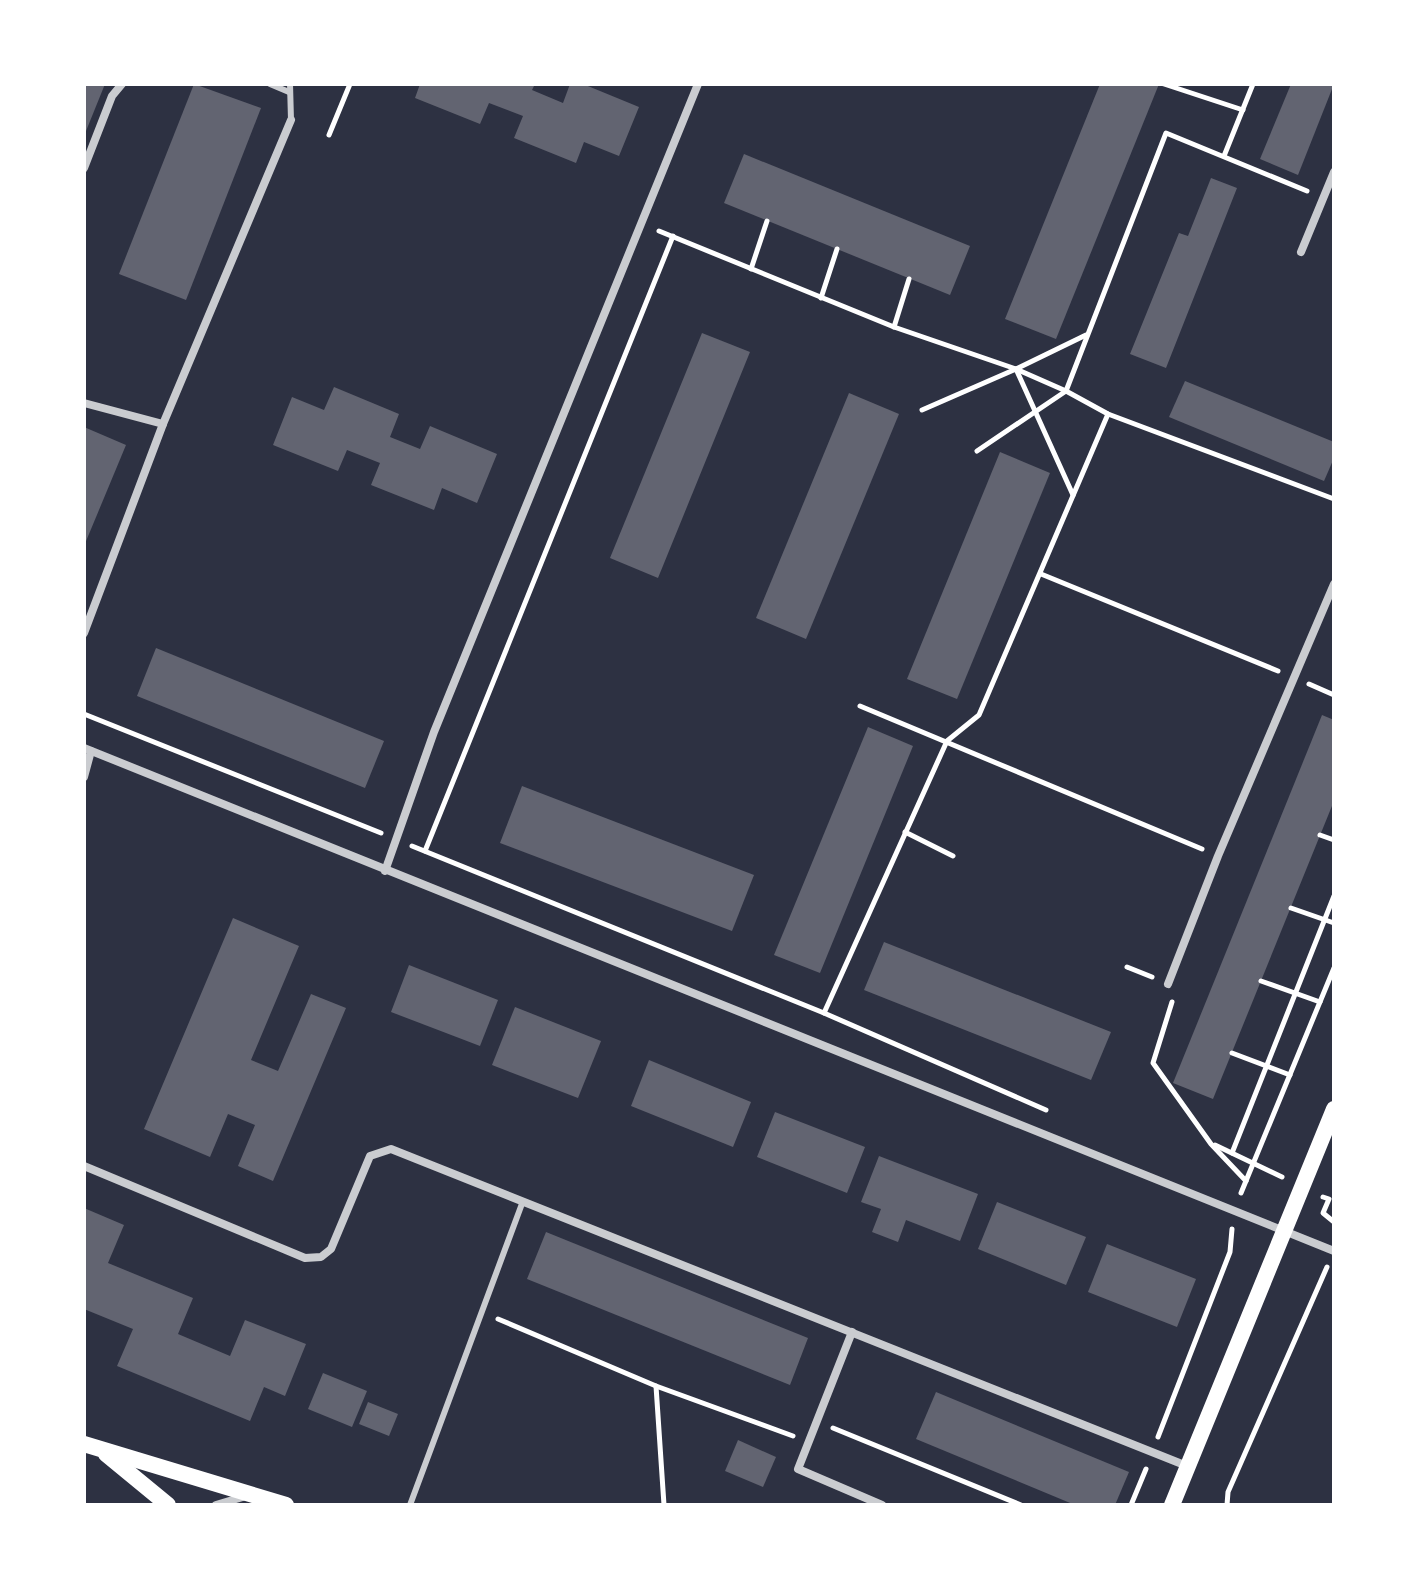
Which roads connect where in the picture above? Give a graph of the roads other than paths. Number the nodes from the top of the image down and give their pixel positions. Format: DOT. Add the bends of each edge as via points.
graph roads {
  1 [pos="122,84"];
  2 [pos="270,84"];
  3 [pos="698,84"];
  4 [pos="290,88"];
  5 [pos="291,120"];
  6 [pos="84,168"];
  7 [pos="1334,172"];
  8 [pos="1301,252"];
  9 [pos="84,403"];
  10 [pos="163,424"];
  11 [pos="1334,584"];
  12 [pos="84,633"];
  13 [pos="88,750"];
  14 [pos="84,777"];
  15 [pos="385,871"];
  16 [pos="1173,986"];
  17 [pos="1334,1109"];
  18 [pos="84,1166"];
  19 [pos="523,1201"];
  20 [pos="1285,1232"];
  21 [pos="1334,1251"];
  22 [pos="852,1332"];
  23 [pos="91,1446"];
  24 [pos="1187,1466"];
  25 [pos="255,1494"];
  26 [pos="168,1505"];
  27 [pos="216,1505"];
  28 [pos="286,1505"];
  29 [pos="410,1505"];
  30 [pos="882,1505"];
  31 [pos="1172,1505"];
  1 -- 6 [label="street" via="112,96"];
  2 -- 4 [label="lane"];
  3 -- 15 [label="street" via="434,732"];
  4 -- 5 [label="lane"];
  5 -- 10 [label="street"];
  7 -- 8 [label="street"];
  9 -- 10 [label="street"];
  10 -- 12 [label="street"];
  11 -- 16 [label="street" via="1218,856"];
  13 -- 14 [label="street"];
  13 -- 15 [label="street"];
  15 -- 20 [label="street"];
  17 -- 20 [label="main road"];
  18 -- 19 [label="street" via="305,1258 321,1257 331,1249 370,1156 391,1149"];
  19 -- 22 [label="street"];
  19 -- 29 [label="lane"];
  20 -- 21 [label="street"];
  20 -- 24 [label="main road"];
  22 -- 24 [label="street"];
  22 -- 30 [label="street" via="798,1469"];
  23 -- 25 [label="main road"];
  23 -- 26 [label="main road"];
  24 -- 31 [label="main road"];
  25 -- 27 [label="street"];
  25 -- 28 [label="main road"];
}
